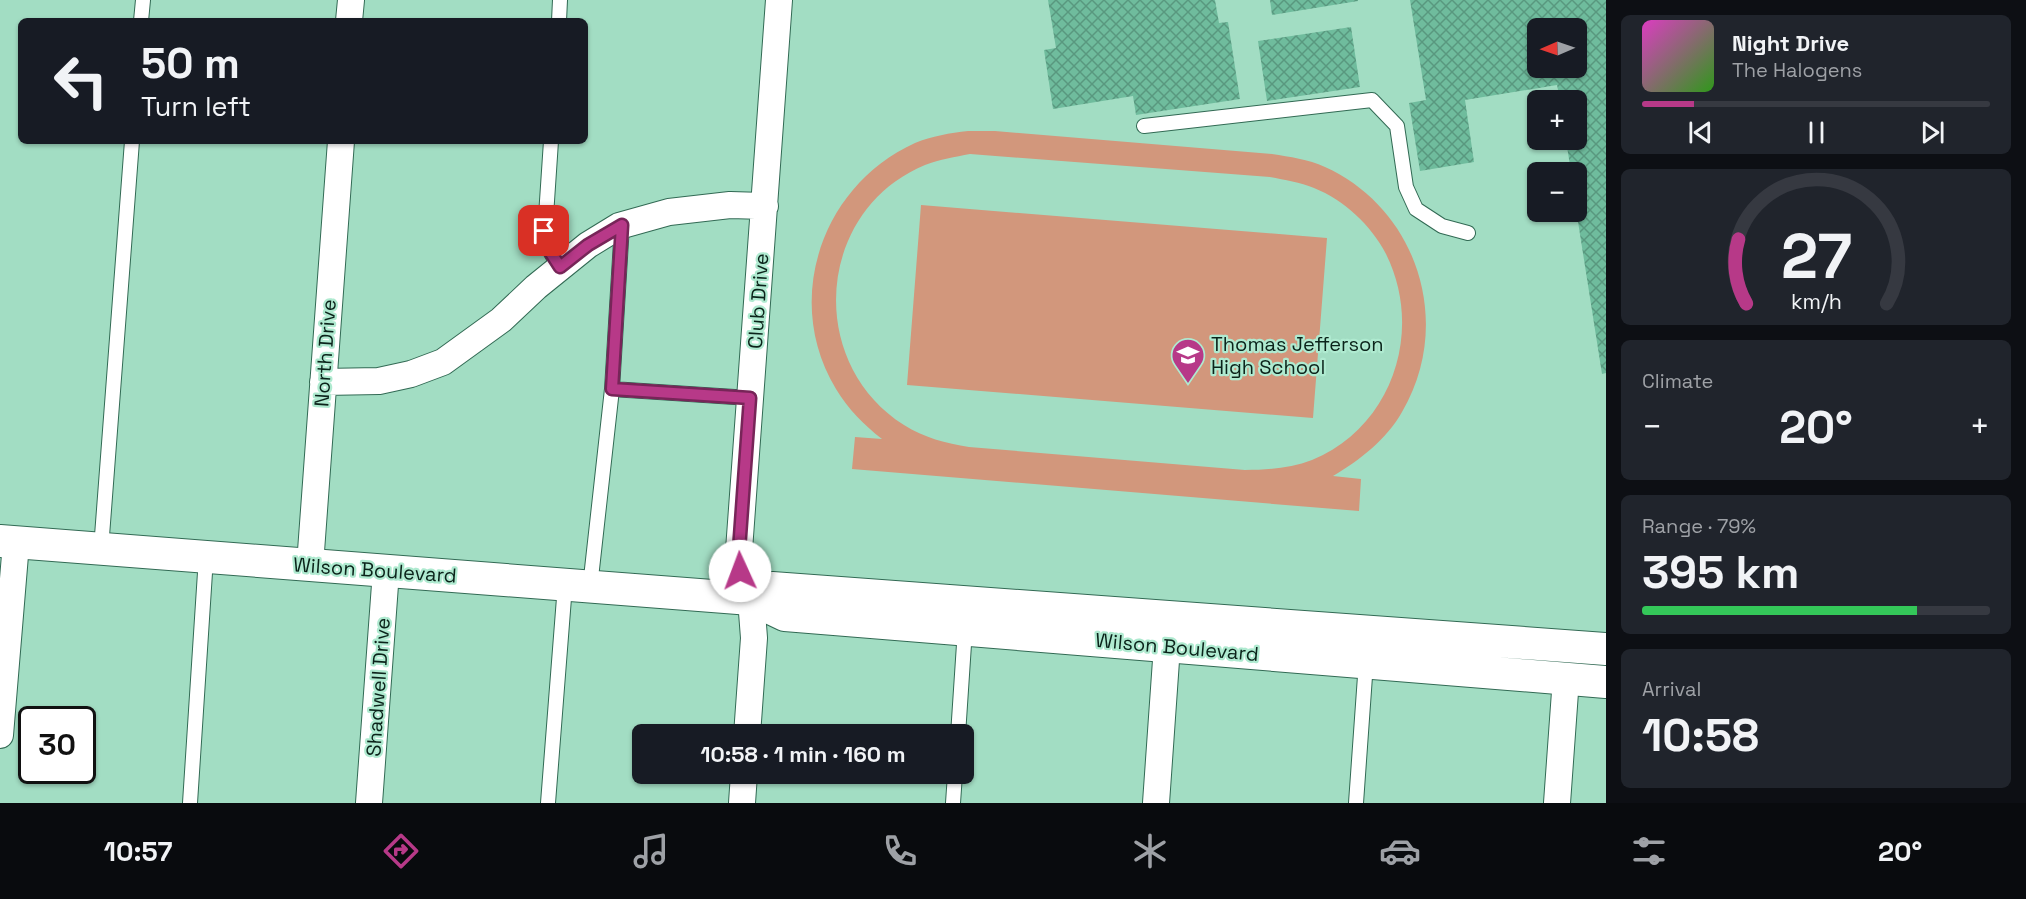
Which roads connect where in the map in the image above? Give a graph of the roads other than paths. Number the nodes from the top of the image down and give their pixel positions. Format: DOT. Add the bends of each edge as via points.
graph roads {
  1 [pos="143,0"];
  2 [pos="351,0"];
  3 [pos="560,0"];
  4 [pos="779,0"];
  5 [pos="141,18"];
  6 [pos="349,18"];
  7 [pos="559,18"];
  8 [pos="1144,126"];
  9 [pos="132,144"];
  10 [pos="341,144"];
  11 [pos="550,144"];
  12 [pos="765,206"];
  13 [pos="622,225"];
  14 [pos="1468,233"];
  15 [pos="560,267"];
  16 [pos="323,382"];
  17 [pos="612,389"];
  18 [pos="750,398"];
  19 [pos="8,542"];
  20 [pos="101,549"];
  21 [pos="206,557"];
  22 [pos="310,565"];
  23 [pos="386,571"];
  24 [pos="578,586"];
  25 [pos="751,599"];
  26 [pos="965,629"];
  27 [pos="1167,646"];
  28 [pos="1606,649"];
  29 [pos="1366,662"];
  30 [pos="1566,678"];
  31 [pos="1606,682"];
  32 [pos="748,724"];
  33 [pos="959,724"];
  34 [pos="0,735"];
  35 [pos="743,784"];
  36 [pos="954,784"];
  37 [pos="190,803"];
  38 [pos="369,803"];
  39 [pos="548,803"];
  40 [pos="742,803"];
  41 [pos="953,803"];
  42 [pos="1156,803"];
  43 [pos="1356,803"];
  44 [pos="1557,803"];
  1 -- 5 [label="lane"];
  2 -- 6 [label="street"];
  3 -- 7 [label="lane"];
  4 -- 12 [label="street, Club Drive"];
  8 -- 14 [label="lane" via="1372,100 1397,126 1406,187 1416,208 1442,226"];
  9 -- 20 [label="lane"];
  10 -- 16 [label="street, North Drive"];
  11 -- 15 [label="lane" via="544,231"];
  12 -- 13 [label="street" via="730,204 669,212"];
  12 -- 18 [label="street, Club Drive"];
  13 -- 15 [label="street"];
  13 -- 17 [label="lane"];
  15 -- 16 [label="street" via="501,320 443,362 379,381"];
  16 -- 22 [label="street, North Drive"];
  17 -- 18 [label="lane"];
  17 -- 24 [label="lane"];
  18 -- 25 [label="street, Club Drive" via="739,550 740,571"];
  19 -- 20 [label="street, Wilson Boulevard"];
  19 -- 34 [label="street"];
  20 -- 21 [label="street, Wilson Boulevard"];
  21 -- 22 [label="street, Wilson Boulevard"];
  21 -- 37 [label="lane"];
  22 -- 23 [label="street, Wilson Boulevard"];
  23 -- 24 [label="street, Wilson Boulevard"];
  23 -- 38 [label="street, Shadwell Drive"];
  24 -- 25 [label="street, Wilson Boulevard"];
  24 -- 39 [label="lane"];
  25 -- 26 [label="street, Wilson Boulevard" via="785,615"];
  25 -- 28 [label="street, Wilson Boulevard" via="772,588"];
  25 -- 32 [label="street, Club Drive" via="754,638"];
  26 -- 27 [label="street, Wilson Boulevard"];
  26 -- 33 [label="lane"];
  27 -- 29 [label="street, Wilson Boulevard"];
  27 -- 42 [label="street"];
  29 -- 30 [label="street, Wilson Boulevard"];
  29 -- 43 [label="lane"];
  30 -- 31 [label="street, Wilson Boulevard"];
  30 -- 44 [label="street"];
  35 -- 40 [label="street"];
  36 -- 41 [label="lane"];
}
